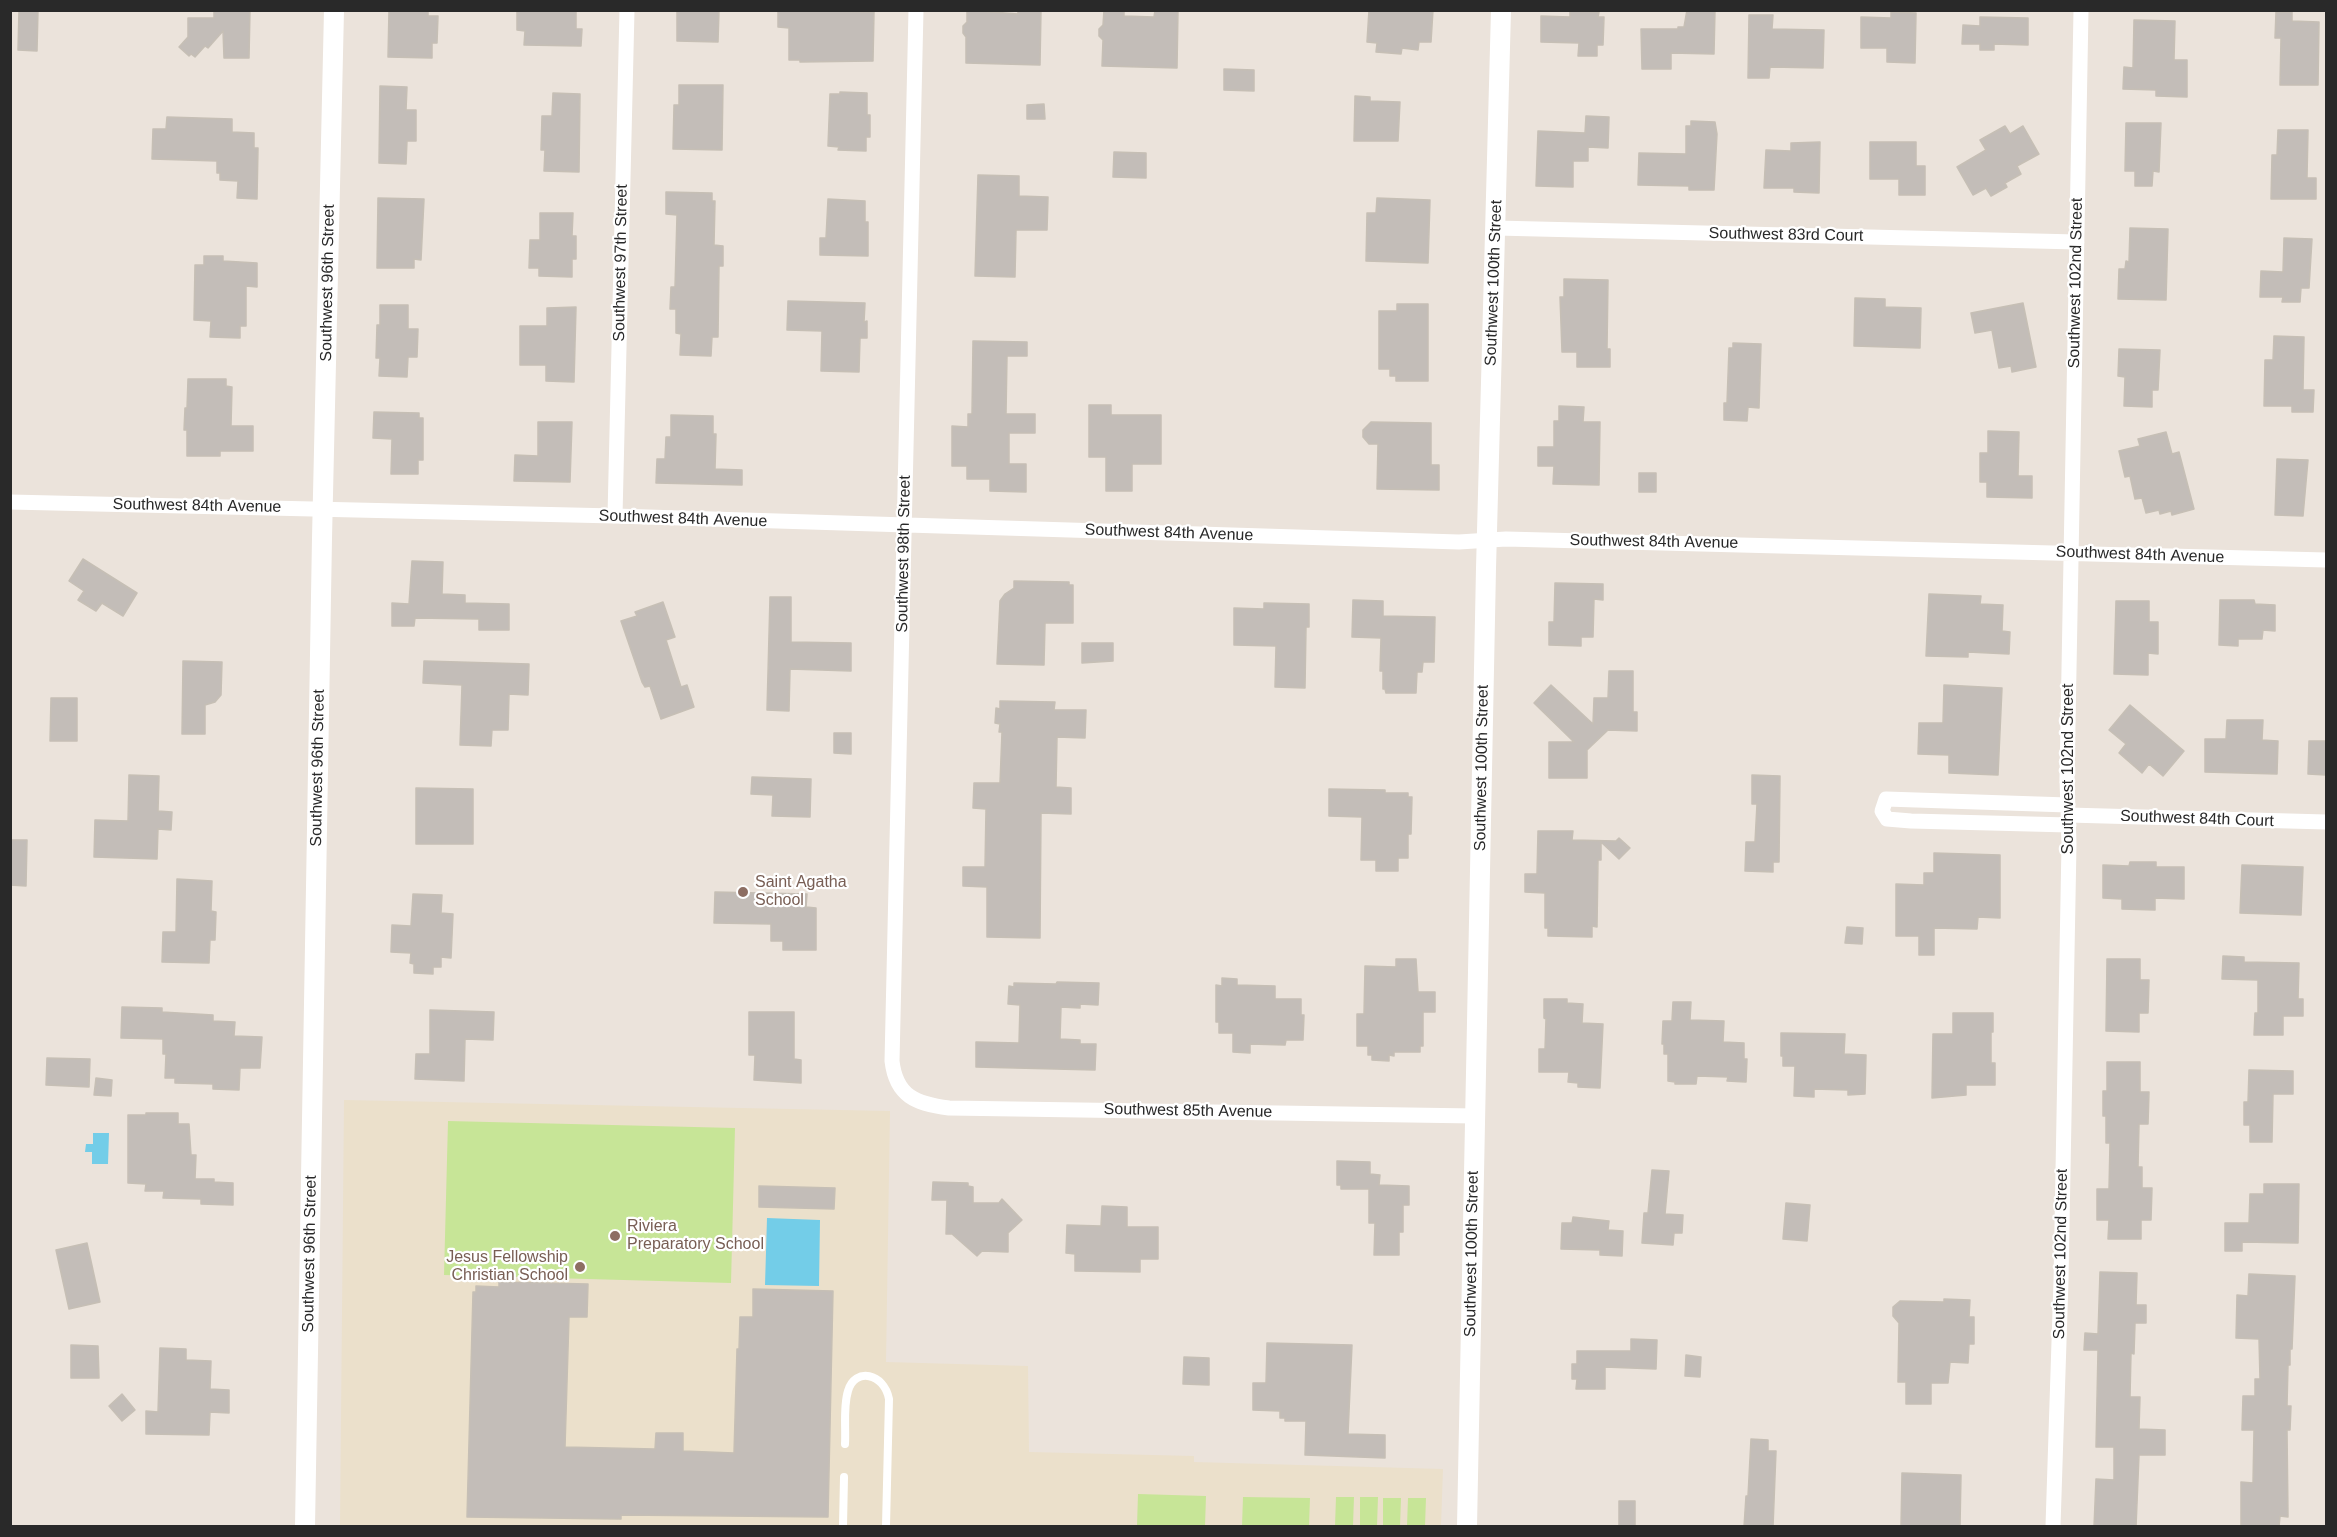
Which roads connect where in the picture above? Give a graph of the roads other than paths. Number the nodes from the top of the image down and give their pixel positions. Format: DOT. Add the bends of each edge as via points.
graph roads {
  1 [pos="334,10"];
  2 [pos="627,10"];
  3 [pos="916,10"];
  4 [pos="1501,10"];
  5 [pos="2082,10"];
  6 [pos="1496,228"];
  7 [pos="2077,242"];
  8 [pos="10,502"];
  9 [pos="322,509"];
  10 [pos="615,516"];
  11 [pos="905,525"];
  12 [pos="1487,540"];
  13 [pos="2071,553"];
  14 [pos="2326,560"];
  15 [pos="2069,815"];
  16 [pos="2326,822"];
  17 [pos="904,1094"];
  18 [pos="1475,1116"];
  19 [pos="845,1444"];
  20 [pos="844,1477"];
  21 [pos="305,1527"];
  22 [pos="843,1527"];
  23 [pos="886,1527"];
  24 [pos="1467,1527"];
  25 [pos="2053,1527"];
  1 -- 9 [label="street, Southwest 96th Street"];
  2 -- 10 [label="street, Southwest 97th Street"];
  3 -- 11 [label="street, Southwest 98th Street"];
  4 -- 6 [label="street, Southwest 100th Street"];
  5 -- 7 [label="street, Southwest 102nd Street"];
  6 -- 7 [label="street, Southwest 83rd Court"];
  6 -- 12 [label="street, Southwest 100th Street"];
  7 -- 13 [label="street, Southwest 102nd Street"];
  8 -- 9 [label="street, Southwest 84th Avenue"];
  9 -- 10 [label="street, Southwest 84th Avenue"];
  9 -- 21 [label="street, Southwest 96th Street"];
  10 -- 11 [label="street, Southwest 84th Avenue"];
  11 -- 12 [label="street, Southwest 84th Avenue"];
  11 -- 17 [label="street, Southwest 98th Street" via="892,1061"];
  12 -- 13 [label="street, Southwest 84th Avenue"];
  12 -- 18 [label="street, Southwest 100th Street"];
  13 -- 14 [label="street, Southwest 84th Avenue"];
  13 -- 15 [label="street, Southwest 102nd Street"];
  15 -- 15 [label="street, Southwest 84th Court" via="1886,799 1881,811 1887,819 1911,821"];
  15 -- 16 [label="street, Southwest 84th Court"];
  15 -- 25 [label="street, Southwest 102nd Street"];
  17 -- 18 [label="street, Southwest 85th Avenue" via="925,1104 949,1108"];
  18 -- 24 [label="street, Southwest 100th Street"];
  19 -- 23 [label="lane" via="848,1391 859,1378 875,1377 885,1385 889,1399"];
  20 -- 22 [label="lane"];
}
